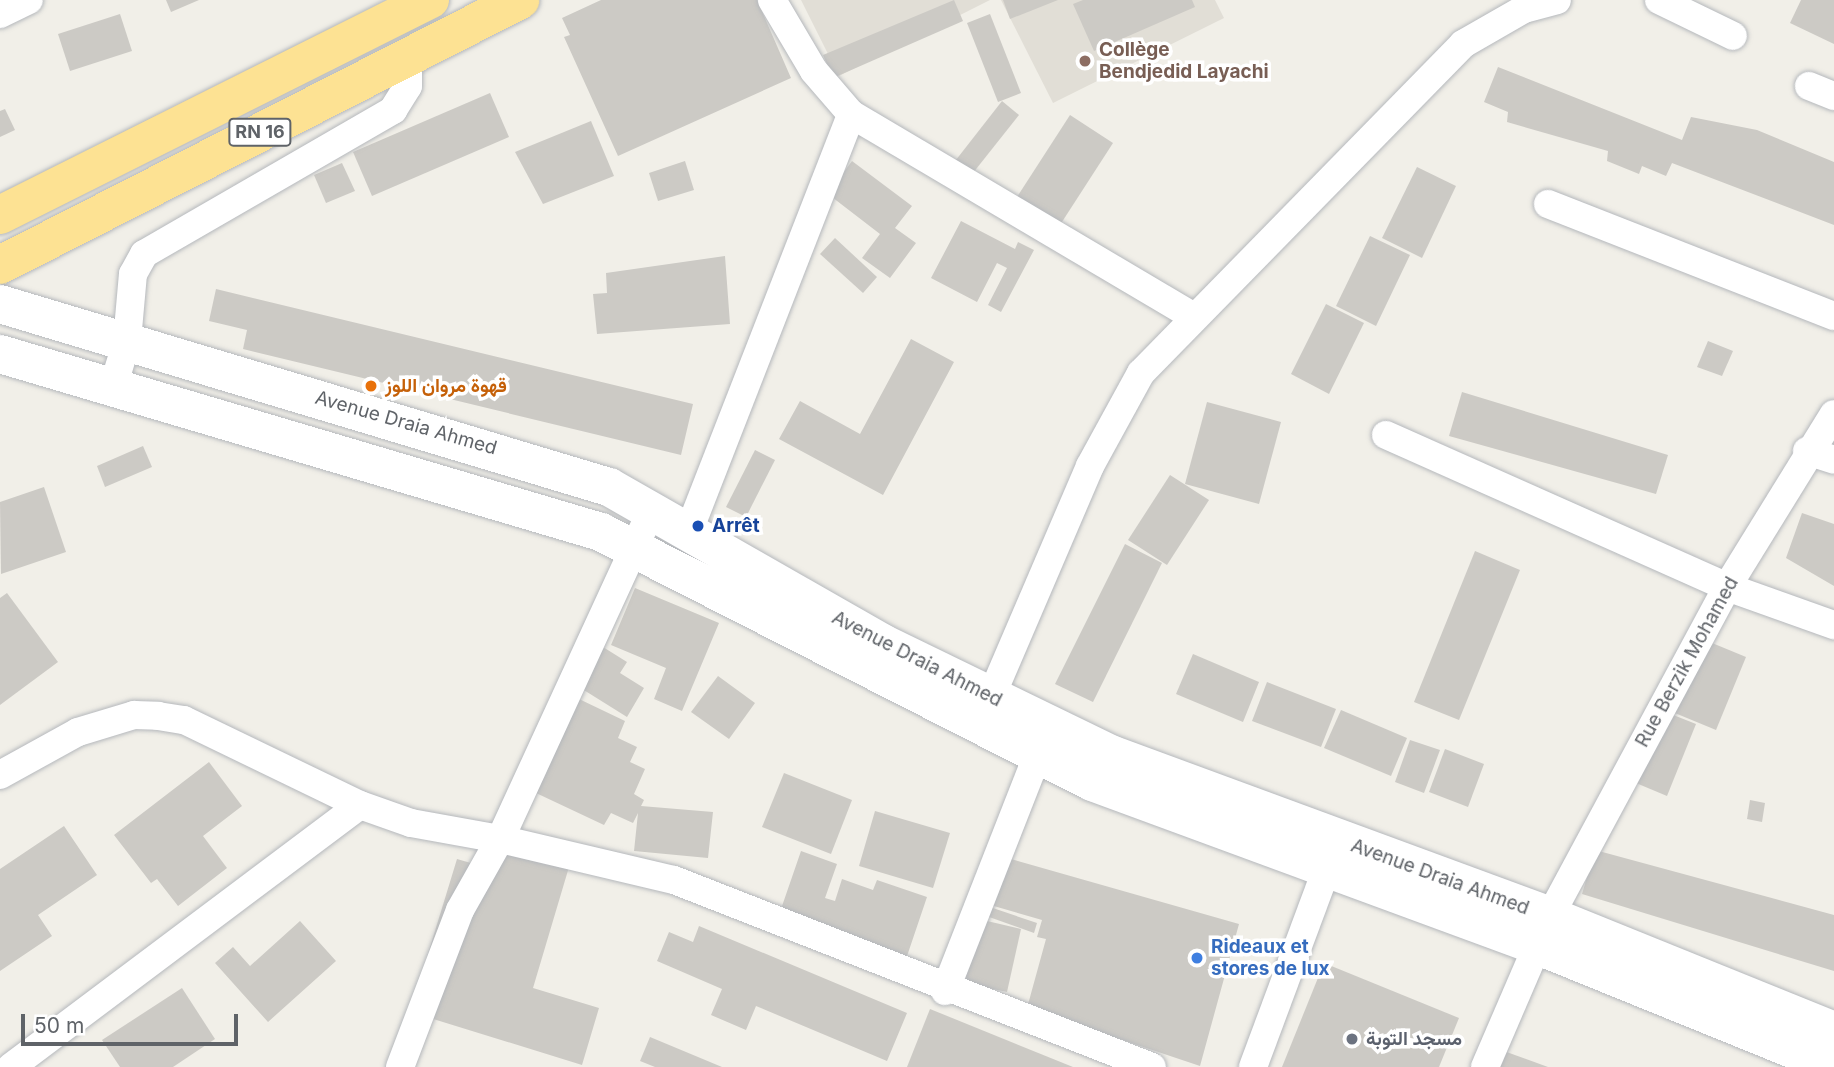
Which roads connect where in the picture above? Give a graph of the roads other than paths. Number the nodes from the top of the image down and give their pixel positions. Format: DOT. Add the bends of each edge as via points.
graph roads {
  1 [pos="29,0"];
  2 [pos="430,0"];
  3 [pos="520,0"];
  4 [pos="772,0"];
  5 [pos="1557,0"];
  6 [pos="1659,0"];
  7 [pos="0,14"];
  8 [pos="1733,36"];
  9 [pos="408,57"];
  10 [pos="851,114"];
  11 [pos="1548,204"];
  12 [pos="0,215"];
  13 [pos="0,265"];
  14 [pos="0,304"];
  15 [pos="1193,316"];
  16 [pos="1834,316"];
  17 [pos="127,341"];
  18 [pos="0,354"];
  19 [pos="113,387"];
  20 [pos="1834,414"];
  21 [pos="1387,435"];
  22 [pos="1807,451"];
  23 [pos="1834,460"];
  24 [pos="653,507"];
  25 [pos="690,528"];
  26 [pos="634,548"];
  27 [pos="1727,587"];
  28 [pos="1834,625"];
  29 [pos="991,697"];
  30 [pos="1037,757"];
  31 [pos="0,775"];
  32 [pos="360,805"];
  33 [pos="500,839"];
  34 [pos="1326,871"];
  35 [pos="1543,931"];
  36 [pos="945,991"];
  37 [pos="1834,1031"];
  38 [pos="1834,1066"];
  39 [pos="11,1067"];
  40 [pos="400,1067"];
  41 [pos="1152,1067"];
  42 [pos="1253,1067"];
  43 [pos="1485,1067"];
  1 -- 7 [label="street"];
  2 -- 12 [label="highway, RN 16"];
  3 -- 9 [label="highway, RN 16"];
  4 -- 10 [label="street" via="814,71"];
  5 -- 15 [label="street" via="1524,9 1463,44"];
  6 -- 8 [label="street"];
  9 -- 13 [label="highway, RN 16"];
  9 -- 17 [label="street" via="408,86 393,110 144,254 133,274"];
  10 -- 15 [label="street"];
  10 -- 25 [label="street"];
  11 -- 16 [label="street"];
  14 -- 17 [label="street, Avenue Draia Ahmed"];
  15 -- 29 [label="street" via="1141,373 1117,411"];
  17 -- 19 [label="street"];
  17 -- 24 [label="street, Avenue Draia Ahmed" via="532,460"];
  18 -- 19 [label="street, Avenue Draia Ahmed"];
  19 -- 26 [label="street, Avenue Draia Ahmed" via="513,502"];
  20 -- 22 [label="street, Rue Berzik Mohamed"];
  21 -- 27 [label="street"];
  22 -- 23 [label="street"];
  22 -- 27 [label="street, Rue Berzik Mohamed"];
  24 -- 25 [label="street, Avenue Draia Ahmed"];
  24 -- 26 [label="street"];
  25 -- 29 [label="street, Avenue Draia Ahmed" via="808,603"];
  26 -- 30 [label="street, Avenue Draia Ahmed"];
  26 -- 33 [label="street"];
  27 -- 28 [label="street"];
  27 -- 35 [label="street, Rue Berzik Mohamed"];
  29 -- 35 [label="street, Avenue Draia Ahmed" via="1113,755"];
  30 -- 34 [label="street, Avenue Draia Ahmed"];
  30 -- 36 [label="street"];
  31 -- 32 [label="street" via="78,732 134,715 158,716 184,720"];
  32 -- 33 [label="street" via="411,823"];
  32 -- 39 [label="street"];
  33 -- 36 [label="street" via="674,880"];
  33 -- 40 [label="street" via="460,910"];
  34 -- 35 [label="street, Avenue Draia Ahmed"];
  34 -- 42 [label="street"];
  35 -- 37 [label="street, Avenue Draia Ahmed"];
  35 -- 38 [label="street, Avenue Draia Ahmed"];
  35 -- 43 [label="street, Rue Berzik Mohamed"];
  36 -- 41 [label="street"];
}
